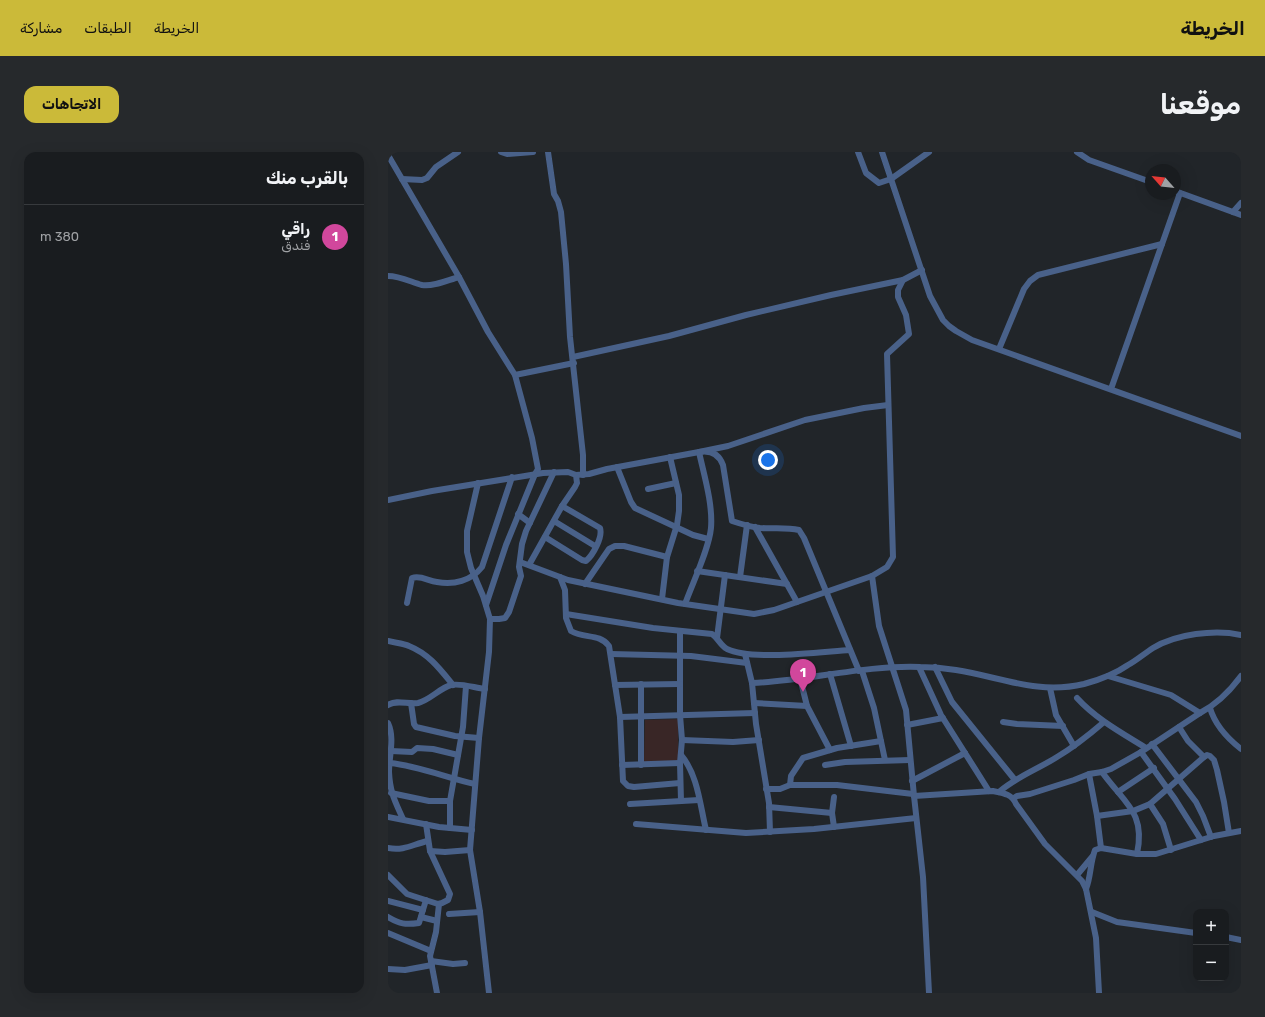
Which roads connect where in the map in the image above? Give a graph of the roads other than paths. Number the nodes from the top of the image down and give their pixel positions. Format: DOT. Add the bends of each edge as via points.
graph roads {
  1 [pos="458,152"];
  2 [pos="501,152"];
  3 [pos="533,152"];
  4 [pos="548,152"];
  5 [pos="858,152"];
  6 [pos="882,152"];
  7 [pos="929,152"];
  8 [pos="1077,152"];
  9 [pos="388,155"];
  10 [pos="402,179"];
  11 [pos="891,179"];
  12 [pos="1145,180"];
  13 [pos="1181,193"];
  14 [pos="1176,200"];
  15 [pos="1241,203"];
  16 [pos="1233,212"];
  17 [pos="1241,215"];
  18 [pos="1162,244"];
  19 [pos="922,270"];
  20 [pos="388,276"];
  21 [pos="459,277"];
  22 [pos="903,280"];
  23 [pos="999,349"];
  24 [pos="573,360"];
  25 [pos="515,374"];
  26 [pos="1111,389"];
  27 [pos="888,404"];
  28 [pos="1241,436"];
  29 [pos="699,452"];
  30 [pos="670,457"];
  31 [pos="617,467"];
  32 [pos="554,472"];
  33 [pos="535,474"];
  34 [pos="579,475"];
  35 [pos="512,477"];
  36 [pos="478,483"];
  37 [pos="676,483"];
  38 [pos="648,490"];
  39 [pos="388,500"];
  40 [pos="562,506"];
  41 [pos="518,514"];
  42 [pos="554,521"];
  43 [pos="530,522"];
  44 [pos="747,525"];
  45 [pos="677,527"];
  46 [pos="755,527"];
  47 [pos="545,537"];
  48 [pos="708,539"];
  49 [pos="596,546"];
  50 [pos="667,557"];
  51 [pos="520,562"];
  52 [pos="529,566"];
  53 [pos="697,571"];
  54 [pos="725,575"];
  55 [pos="474,576"];
  56 [pos="872,576"];
  57 [pos="740,577"];
  58 [pos="560,578"];
  59 [pos="585,584"];
  60 [pos="787,584"];
  61 [pos="826,592"];
  62 [pos="662,599"];
  63 [pos="797,602"];
  64 [pos="407,603"];
  65 [pos="685,604"];
  66 [pos="486,605"];
  67 [pos="720,609"];
  68 [pos="566,614"];
  69 [pos="490,619"];
  70 [pos="680,631"];
  71 [pos="1241,635"];
  72 [pos="717,638"];
  73 [pos="388,641"];
  74 [pos="850,650"];
  75 [pos="611,654"];
  76 [pos="745,654"];
  77 [pos="680,656"];
  78 [pos="748,663"];
  79 [pos="892,667"];
  80 [pos="919,667"];
  81 [pos="935,667"];
  82 [pos="860,671"];
  83 [pos="830,674"];
  84 [pos="1108,676"];
  85 [pos="1241,676"];
  86 [pos="800,678"];
  87 [pos="752,683"];
  88 [pos="641,684"];
  89 [pos="680,684"];
  90 [pos="453,685"];
  91 [pos="615,685"];
  92 [pos="466,686"];
  93 [pos="1050,688"];
  94 [pos="485,689"];
  95 [pos="1077,698"];
  96 [pos="412,703"];
  97 [pos="754,703"];
  98 [pos="388,705"];
  99 [pos="807,706"];
  100 [pos="1210,708"];
  101 [pos="755,713"];
  102 [pos="1200,713"];
  103 [pos="680,715"];
  104 [pos="641,716"];
  105 [pos="620,717"];
  106 [pos="943,718"];
  107 [pos="1003,722"];
  108 [pos="1104,722"];
  109 [pos="388,723"];
  110 [pos="907,725"];
  111 [pos="1063,726"];
  112 [pos="1179,727"];
  113 [pos="462,737"];
  114 [pos="479,738"];
  115 [pos="682,740"];
  116 [pos="759,740"];
  117 [pos="881,741"];
  118 [pos="1152,744"];
  119 [pos="851,746"];
  120 [pos="1074,746"];
  121 [pos="1241,749"];
  122 [pos="830,750"];
  123 [pos="1143,750"];
  124 [pos="391,751"];
  125 [pos="965,753"];
  126 [pos="458,755"];
  127 [pos="681,755"];
  128 [pos="1204,757"];
  129 [pos="885,760"];
  130 [pos="910,760"];
  131 [pos="390,763"];
  132 [pos="680,763"];
  133 [pos="622,765"];
  134 [pos="641,765"];
  135 [pos="825,765"];
  136 [pos="1154,768"];
  137 [pos="389,771"];
  138 [pos="1102,772"];
  139 [pos="1088,774"];
  140 [pos="454,779"];
  141 [pos="1179,779"];
  142 [pos="1015,780"];
  143 [pos="912,781"];
  144 [pos="680,783"];
  145 [pos="475,784"];
  146 [pos="790,785"];
  147 [pos="1168,788"];
  148 [pos="766,789"];
  149 [pos="989,791"];
  150 [pos="999,792"];
  151 [pos="1118,792"];
  152 [pos="391,793"];
  153 [pos="914,795"];
  154 [pos="834,797"];
  155 [pos="1014,798"];
  156 [pos="699,800"];
  157 [pos="450,801"];
  158 [pos="681,802"];
  159 [pos="630,804"];
  160 [pos="1150,804"];
  161 [pos="769,807"];
  162 [pos="1133,811"];
  163 [pos="832,813"];
  164 [pos="1096,816"];
  165 [pos="388,817"];
  166 [pos="916,818"];
  167 [pos="403,819"];
  168 [pos="426,824"];
  169 [pos="636,824"];
  170 [pos="834,827"];
  171 [pos="450,828"];
  172 [pos="472,830"];
  173 [pos="706,830"];
  174 [pos="1241,831"];
  175 [pos="770,832"];
  176 [pos="1228,833"];
  177 [pos="1211,837"];
  178 [pos="1201,840"];
  179 [pos="428,841"];
  180 [pos="388,848"];
  181 [pos="1100,848"];
  182 [pos="470,850"];
  183 [pos="1171,850"];
  184 [pos="430,851"];
  185 [pos="1137,854"];
  186 [pos="1093,856"];
  187 [pos="1077,875"];
  188 [pos="388,877"];
  189 [pos="1086,889"];
  190 [pos="426,900"];
  191 [pos="388,901"];
  192 [pos="439,904"];
  193 [pos="480,912"];
  194 [pos="1092,912"];
  195 [pos="422,914"];
  196 [pos="449,914"];
  197 [pos="388,918"];
  198 [pos="437,921"];
  199 [pos="388,933"];
  200 [pos="1193,934"];
  201 [pos="1229,938"];
  202 [pos="1241,940"];
  203 [pos="431,951"];
  204 [pos="431,963"];
  205 [pos="465,963"];
  206 [pos="388,969"];
  207 [pos="437,993"];
  208 [pos="489,993"];
  209 [pos="929,993"];
  210 [pos="1099,993"];
  1 -- 10 [label="street" via="436,167 427,178"];
  2 -- 3 [label="street"];
  4 -- 24 [label="street" via="554,194 561,212"];
  5 -- 11 [label="street" via="866,173 874,181 879,183"];
  6 -- 11 [label="street"];
  7 -- 11 [label="street"];
  8 -- 12 [label="street" via="1089,160"];
  9 -- 10 [label="street"];
  10 -- 21 [label="street"];
  11 -- 19 [label="street"];
  13 -- 16 [label="street"];
  14 -- 18 [label="street"];
  15 -- 16 [label="street"];
  16 -- 17 [label="street"];
  18 -- 23 [label="street" via="1038,275 1024,289"];
  18 -- 26 [label="street"];
  19 -- 22 [label="street"];
  19 -- 23 [label="street" via="930,296 943,320 963,336"];
  20 -- 21 [label="street" via="423,285"];
  21 -- 25 [label="street" via="488,332"];
  22 -- 24 [label="street" via="746,315"];
  22 -- 27 [label="street" via="898,297 906,315 909,334 887,354"];
  23 -- 26 [label="street"];
  24 -- 25 [label="street"];
  24 -- 34 [label="street" via="583,455"];
  25 -- 33 [label="street" via="538,467"];
  26 -- 28 [label="street"];
  27 -- 29 [label="street" via="805,420 728,446"];
  27 -- 56 [label="street" via="893,557 887,567"];
  29 -- 30 [label="street"];
  29 -- 44 [label="street" via="716,454 721,460 732,521"];
  29 -- 48 [label="street" via="710,507 711,528"];
  30 -- 31 [label="street"];
  30 -- 37 [label="street"];
  31 -- 34 [label="street"];
  31 -- 45 [label="street" via="635,508"];
  32 -- 33 [label="street"];
  32 -- 34 [label="street"];
  32 -- 43 [label="street"];
  33 -- 35 [label="street"];
  33 -- 41 [label="street"];
  34 -- 40 [label="street" via="577,483"];
  35 -- 36 [label="street"];
  35 -- 55 [label="street" via="482,567"];
  36 -- 39 [label="street"];
  36 -- 55 [label="street" via="467,531 467,552"];
  37 -- 38 [label="street"];
  37 -- 45 [label="street" via="679,511"];
  40 -- 42 [label="street"];
  40 -- 49 [label="street" via="600,528 601,535"];
  41 -- 43 [label="street"];
  41 -- 66 [label="street"];
  42 -- 47 [label="street"];
  42 -- 49 [label="street"];
  43 -- 51 [label="street" via="522,544"];
  44 -- 46 [label="street"];
  44 -- 57 [label="street"];
  45 -- 48 [label="street"];
  45 -- 50 [label="street"];
  46 -- 60 [label="street"];
  46 -- 61 [label="street" via="799,530"];
  47 -- 49 [label="street" via="586,561"];
  47 -- 52 [label="street"];
  48 -- 53 [label="street"];
  50 -- 59 [label="street" via="615,546 610,549"];
  50 -- 62 [label="street"];
  51 -- 52 [label="street"];
  51 -- 69 [label="street" via="521,576 509,612 505,618"];
  52 -- 58 [label="street"];
  53 -- 54 [label="street"];
  53 -- 65 [label="street"];
  54 -- 57 [label="street"];
  54 -- 67 [label="street"];
  55 -- 64 [label="street" via="450,583 412,578"];
  55 -- 66 [label="street"];
  56 -- 61 [label="street"];
  56 -- 79 [label="street" via="879,626"];
  57 -- 60 [label="street"];
  58 -- 59 [label="street"];
  58 -- 68 [label="street"];
  59 -- 62 [label="street"];
  60 -- 63 [label="street"];
  61 -- 63 [label="street"];
  61 -- 74 [label="street"];
  62 -- 65 [label="street"];
  63 -- 67 [label="street" via="754,614"];
  65 -- 67 [label="street"];
  66 -- 69 [label="street"];
  67 -- 72 [label="street"];
  68 -- 70 [label="street"];
  68 -- 75 [label="street" via="571,631 605,640"];
  69 -- 94 [label="street" via="490,652"];
  70 -- 72 [label="street" via="712,634"];
  70 -- 77 [label="street"];
  71 -- 84 [label="street" via="1230,632 1174,638 1154,647"];
  72 -- 76 [label="street" via="727,649"];
  73 -- 90 [label="street" via="424,653 436,663"];
  74 -- 76 [label="street"];
  74 -- 82 [label="street"];
  75 -- 77 [label="street"];
  75 -- 91 [label="street"];
  76 -- 78 [label="street"];
  77 -- 78 [label="street"];
  77 -- 89 [label="street"];
  78 -- 87 [label="street"];
  79 -- 80 [label="street"];
  79 -- 82 [label="street"];
  79 -- 110 [label="street" via="906,710"];
  80 -- 81 [label="street"];
  80 -- 106 [label="street"];
  81 -- 93 [label="street"];
  81 -- 142 [label="street" via="952,702"];
  82 -- 83 [label="street"];
  82 -- 117 [label="street" via="874,708"];
  83 -- 86 [label="street"];
  83 -- 119 [label="street"];
  84 -- 93 [label="street" via="1084,684"];
  84 -- 102 [label="street" via="1171,694"];
  85 -- 100 [label="street" via="1229,692"];
  86 -- 87 [label="street"];
  86 -- 99 [label="street"];
  87 -- 97 [label="street"];
  88 -- 89 [label="street"];
  88 -- 91 [label="street"];
  88 -- 104 [label="street"];
  89 -- 103 [label="street"];
  90 -- 92 [label="street"];
  90 -- 96 [label="street" via="424,700"];
  91 -- 105 [label="street"];
  92 -- 94 [label="street"];
  92 -- 113 [label="street"];
  93 -- 111 [label="street" via="1056,715"];
  94 -- 114 [label="street"];
  95 -- 108 [label="street"];
  96 -- 98 [label="street"];
  96 -- 113 [label="street" via="416,727"];
  97 -- 99 [label="street"];
  97 -- 101 [label="street"];
  99 -- 122 [label="street"];
  100 -- 102 [label="street"];
  100 -- 121 [label="street" via="1217,724"];
  101 -- 103 [label="street"];
  101 -- 116 [label="street"];
  102 -- 112 [label="street"];
  103 -- 104 [label="street"];
  103 -- 115 [label="street"];
  104 -- 105 [label="street"];
  104 -- 134 [label="street"];
  105 -- 133 [label="street"];
  106 -- 110 [label="street"];
  106 -- 125 [label="street"];
  107 -- 111 [label="street"];
  108 -- 120 [label="street"];
  108 -- 123 [label="street"];
  109 -- 124 [label="street" via="391,731"];
  110 -- 130 [label="street"];
  111 -- 120 [label="street"];
  112 -- 118 [label="street"];
  112 -- 128 [label="street" via="1188,741"];
  113 -- 114 [label="street"];
  113 -- 126 [label="street"];
  114 -- 145 [label="street"];
  115 -- 116 [label="street"];
  115 -- 127 [label="street"];
  116 -- 148 [label="street"];
  117 -- 119 [label="street"];
  117 -- 129 [label="street"];
  118 -- 123 [label="street"];
  118 -- 141 [label="street"];
  119 -- 122 [label="street"];
  120 -- 142 [label="street"];
  122 -- 146 [label="street" via="803,758 791,776"];
  123 -- 136 [label="street"];
  123 -- 138 [label="street"];
  124 -- 126 [label="street" via="412,752 417,748"];
  124 -- 131 [label="street"];
  125 -- 143 [label="street"];
  125 -- 149 [label="street"];
  126 -- 140 [label="street"];
  127 -- 132 [label="street"];
  127 -- 156 [label="street" via="689,764"];
  128 -- 141 [label="street"];
  128 -- 176 [label="street" via="1207,755 1214,760"];
  129 -- 130 [label="street"];
  129 -- 135 [label="street"];
  130 -- 143 [label="street"];
  131 -- 137 [label="street"];
  131 -- 140 [label="street" via="423,769"];
  132 -- 134 [label="street"];
  132 -- 144 [label="street"];
  133 -- 134 [label="street"];
  133 -- 144 [label="street" via="622,780 628,786"];
  136 -- 147 [label="street"];
  136 -- 151 [label="street"];
  137 -- 152 [label="street"];
  138 -- 139 [label="street"];
  138 -- 151 [label="street"];
  139 -- 155 [label="street"];
  139 -- 164 [label="street"];
  140 -- 145 [label="street"];
  140 -- 157 [label="street"];
  141 -- 147 [label="street"];
  141 -- 177 [label="street" via="1196,802"];
  142 -- 150 [label="street"];
  143 -- 153 [label="street"];
  144 -- 158 [label="street"];
  145 -- 172 [label="street"];
  146 -- 148 [label="street" via="780,789"];
  146 -- 153 [label="street" via="837,785"];
  147 -- 160 [label="street"];
  147 -- 178 [label="street"];
  148 -- 161 [label="street"];
  149 -- 150 [label="street"];
  149 -- 153 [label="street"];
  150 -- 155 [label="street"];
  151 -- 162 [label="street"];
  152 -- 157 [label="street" via="429,801"];
  152 -- 167 [label="street"];
  153 -- 166 [label="street"];
  154 -- 163 [label="street"];
  155 -- 187 [label="street" via="1045,844"];
  156 -- 158 [label="street"];
  156 -- 173 [label="street"];
  157 -- 171 [label="street"];
  158 -- 159 [label="street"];
  160 -- 162 [label="street"];
  160 -- 183 [label="street" via="1163,824"];
  161 -- 163 [label="street"];
  161 -- 175 [label="street"];
  162 -- 164 [label="street"];
  162 -- 185 [label="street" via="1140,831"];
  163 -- 170 [label="street"];
  164 -- 181 [label="street"];
  165 -- 167 [label="street"];
  166 -- 170 [label="street"];
  166 -- 209 [label="street" via="923,877"];
  167 -- 168 [label="street"];
  168 -- 171 [label="street"];
  168 -- 179 [label="street"];
  169 -- 173 [label="street"];
  170 -- 175 [label="street"];
  171 -- 172 [label="street"];
  172 -- 182 [label="street"];
  173 -- 175 [label="street"];
  174 -- 176 [label="street"];
  176 -- 177 [label="street"];
  177 -- 178 [label="street"];
  178 -- 183 [label="street"];
  179 -- 180 [label="street" via="405,849"];
  179 -- 184 [label="street"];
  181 -- 185 [label="street"];
  181 -- 186 [label="street" via="1095,850"];
  182 -- 184 [label="street"];
  182 -- 193 [label="street"];
  183 -- 185 [label="street" via="1156,854"];
  184 -- 192 [label="street" via="450,894 448,900"];
  186 -- 187 [label="street"];
  186 -- 189 [label="street"];
  187 -- 189 [label="street"];
  188 -- 190 [label="street" via="407,894"];
  189 -- 194 [label="street"];
  190 -- 192 [label="street"];
  190 -- 195 [label="street"];
  191 -- 195 [label="street"];
  192 -- 198 [label="street"];
  193 -- 196 [label="street"];
  193 -- 208 [label="street"];
  194 -- 200 [label="street" via="1117,922"];
  194 -- 210 [label="street"];
  195 -- 197 [label="street" via="419,923 402,924"];
  195 -- 198 [label="street"];
  198 -- 203 [label="street"];
  199 -- 203 [label="street"];
  201 -- 202 [label="street"];
  203 -- 204 [label="street"];
  204 -- 205 [label="street"];
  204 -- 206 [label="street" via="405,970"];
  204 -- 207 [label="street"];
}
